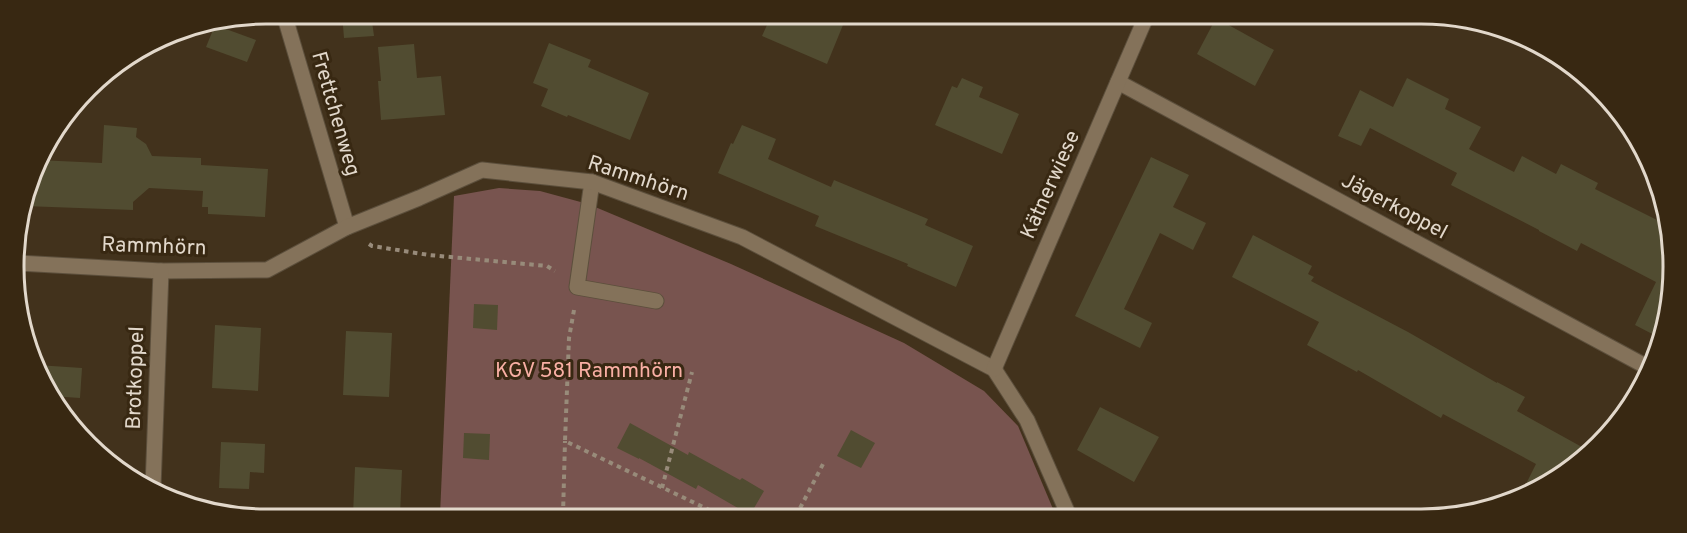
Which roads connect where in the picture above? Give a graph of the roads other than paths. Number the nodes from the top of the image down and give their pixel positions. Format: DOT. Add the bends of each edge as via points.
graph roads {
  1 [pos="287,24"];
  2 [pos="1143,24"];
  3 [pos="1118,82"];
  4 [pos="592,182"];
  5 [pos="346,227"];
  6 [pos="24,263"];
  7 [pos="161,271"];
  8 [pos="656,301"];
  9 [pos="1642,364"];
  10 [pos="994,369"];
  11 [pos="153,481"];
  12 [pos="1066,509"];
  1 -- 5 [label="street, Frettchenweg"];
  2 -- 3 [label="street, Kätnerwiese"];
  3 -- 9 [label="street, Jägerkoppel"];
  3 -- 10 [label="street, Kätnerwiese"];
  4 -- 5 [label="street, Rammhörn" via="482,170"];
  4 -- 8 [label="street" via="577,287"];
  4 -- 10 [label="street, Rammhörn" via="742,237"];
  5 -- 7 [label="street, Rammhörn" via="267,270"];
  6 -- 7 [label="street, Rammhörn"];
  7 -- 11 [label="street, Brotkoppel"];
  10 -- 12 [label="street, Rammhörn" via="1028,420"];
}
